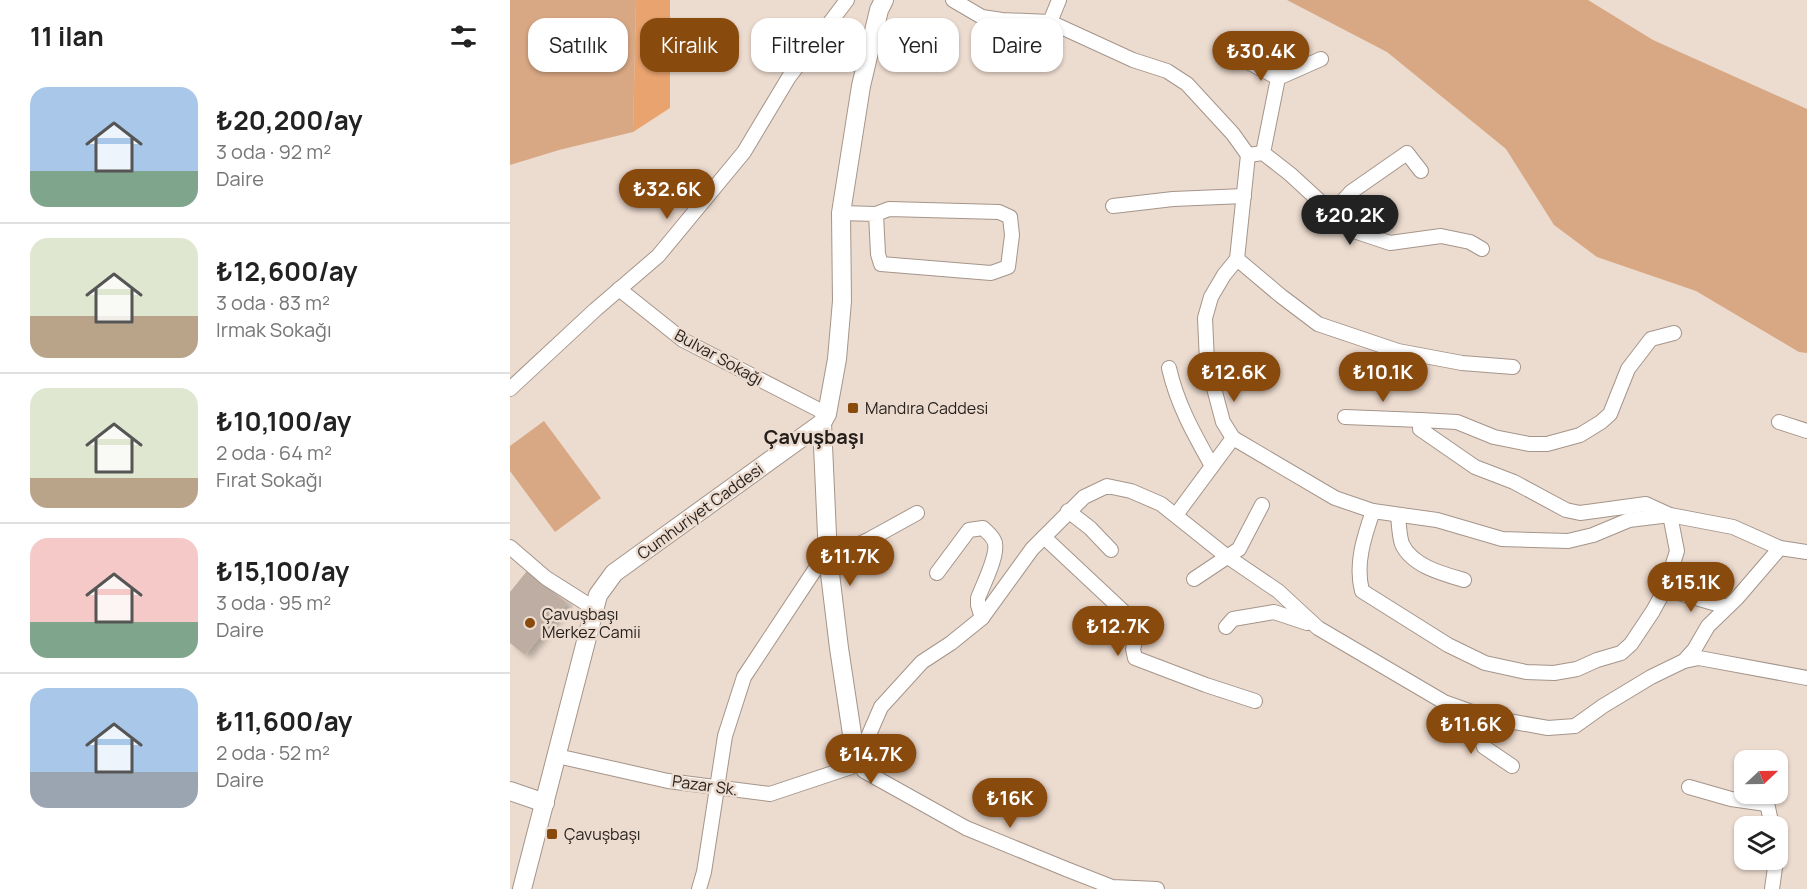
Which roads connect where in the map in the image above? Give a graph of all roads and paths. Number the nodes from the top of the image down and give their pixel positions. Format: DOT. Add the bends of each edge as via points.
graph roads {
  1 [pos="847,0"];
  2 [pos="884,0"];
  3 [pos="952,0"];
  4 [pos="1059,0"];
  5 [pos="833,18"];
  6 [pos="989,18"];
  7 [pos="1052,18"];
  8 [pos="1063,28"];
  9 [pos="867,57"];
  10 [pos="1321,59"];
  11 [pos="1248,62"];
  12 [pos="793,72"];
  13 [pos="1278,78"];
  14 [pos="1263,153"];
  15 [pos="1248,155"];
  16 [pos="1421,171"];
  17 [pos="1244,196"];
  18 [pos="1113,206"];
  19 [pos="841,213"];
  20 [pos="1332,213"];
  21 [pos="876,214"];
  22 [pos="1482,249"];
  23 [pos="1237,259"];
  24 [pos="620,289"];
  25 [pos="1674,333"];
  26 [pos="1513,367"];
  27 [pos="1169,368"];
  28 [pos="510,389"];
  29 [pos="1345,417"];
  30 [pos="824,418"];
  31 [pos="1420,420"];
  32 [pos="1779,422"];
  33 [pos="1807,431"];
  34 [pos="1233,438"];
  35 [pos="1212,466"];
  36 [pos="1262,505"];
  37 [pos="1068,511"];
  38 [pos="1373,511"];
  39 [pos="917,513"];
  40 [pos="1176,515"];
  41 [pos="1398,515"];
  42 [pos="1670,515"];
  43 [pos="1044,537"];
  44 [pos="510,547"];
  45 [pos="1780,548"];
  46 [pos="1111,550"];
  47 [pos="1807,552"];
  48 [pos="828,557"];
  49 [pos="1228,557"];
  50 [pos="937,573"];
  51 [pos="1194,579"];
  52 [pos="1464,580"];
  53 [pos="1665,589"];
  54 [pos="1727,607"];
  55 [pos="595,609"];
  56 [pos="982,618"];
  57 [pos="1226,627"];
  58 [pos="1318,628"];
  59 [pos="1684,661"];
  60 [pos="1807,678"];
  61 [pos="1255,701"];
  62 [pos="1472,712"];
  63 [pos="557,756"];
  64 [pos="858,761"];
  65 [pos="1512,766"];
  66 [pos="717,787"];
  67 [pos="1689,787"];
  68 [pos="510,790"];
  69 [pos="1734,799"];
  70 [pos="545,803"];
  71 [pos="1775,870"];
  72 [pos="524,888"];
  73 [pos="1112,888"];
  74 [pos="699,889"];
  75 [pos="1157,889"];
  76 [pos="1772,889"];
  1 -- 5 [label="street"];
  2 -- 9 [label="main road"];
  3 -- 6 [label="street"];
  4 -- 7 [label="street"];
  8 -- 15 [label="street" via="1167,71 1187,84"];
  9 -- 19 [label="main road"];
  10 -- 13 [label="street"];
  11 -- 13 [label="street"];
  12 -- 24 [label="street" via="744,152 658,256"];
  13 -- 14 [label="street"];
  14 -- 15 [label="street"];
  14 -- 20 [label="street"];
  15 -- 17 [label="street"];
  16 -- 20 [label="street" via="1407,153 1351,192"];
  17 -- 18 [label="street"];
  17 -- 23 [label="street"];
  19 -- 21 [label="street"];
  19 -- 30 [label="main road" via="842,301 838,348"];
  20 -- 22 [label="street" via="1351,230 1390,243 1441,236 1470,242"];
  21 -- 21 [label="street" via="889,209 999,212 1010,217 1008,267 991,273 881,264"];
  23 -- 26 [label="street" via="1318,324 1398,351 1462,363"];
  23 -- 34 [label="street" via="1211,297 1205,318 1207,362 1222,422"];
  24 -- 28 [label="street"];
  24 -- 30 [label="street, Bulvar Sokağı" via="683,340"];
  25 -- 31 [label="street" via="1651,339 1628,369 1610,414 1580,435 1547,444 1528,444 1494,437 1457,422"];
  27 -- 35 [label="street" via="1187,422"];
  29 -- 31 [label="street"];
  30 -- 48 [label="main road"];
  30 -- 55 [label="main road, Cumhuriyet Caddesi" via="614,573 598,595"];
  31 -- 42 [label="street" via="1420,429 1474,467 1514,482 1566,510 1580,513 1646,504"];
  32 -- 33 [label="street"];
  34 -- 35 [label="street"];
  34 -- 38 [label="street" via="1335,498"];
  35 -- 40 [label="street"];
  36 -- 49 [label="street" via="1239,549"];
  37 -- 40 [label="street" via="1084,497 1107,486 1131,490"];
  37 -- 43 [label="street"];
  37 -- 46 [label="street"];
  38 -- 41 [label="street"];
  38 -- 53 [label="street" via="1358,577 1362,591 1448,645 1503,668 1554,673 1621,653 1631,644"];
  39 -- 48 [label="street"];
  40 -- 49 [label="street"];
  41 -- 42 [label="street" via="1437,520 1502,539 1568,541 1629,520"];
  41 -- 52 [label="street" via="1402,544 1415,560 1441,574"];
  42 -- 45 [label="street" via="1733,527"];
  42 -- 53 [label="street" via="1677,551"];
  43 -- 56 [label="street"];
  43 -- 61 [label="street" via="1139,626 1132,649 1135,658"];
  44 -- 55 [label="street" via="546,578"];
  45 -- 47 [label="street"];
  45 -- 54 [label="street"];
  48 -- 64 [label="main road" via="838,648"];
  48 -- 66 [label="street" via="816,565 744,676 725,736"];
  49 -- 51 [label="street"];
  49 -- 58 [label="street" via="1278,591"];
  50 -- 56 [label="street" via="969,530 983,528 991,535 995,553 978,598"];
  53 -- 54 [label="street"];
  54 -- 59 [label="street" via="1708,626"];
  55 -- 63 [label="main road, Cumhuriyet Caddesi"];
  56 -- 64 [label="street" via="922,662 881,707"];
  57 -- 58 [label="street" via="1233,618 1274,612"];
  58 -- 62 [label="street" via="1444,702"];
  59 -- 60 [label="street" via="1700,658"];
  59 -- 62 [label="street" via="1651,677 1575,726 1548,729"];
  62 -- 65 [label="street" via="1484,747"];
  63 -- 66 [label="street, Pazar Sk." via="668,781"];
  63 -- 70 [label="main road, Cumhuriyet Caddesi"];
  64 -- 66 [label="street, Pazar Sk." via="770,794"];
  64 -- 73 [label="street" via="966,828"];
  66 -- 74 [label="street"];
  67 -- 69 [label="street"];
  68 -- 70 [label="main road"];
  70 -- 72 [label="main road, Cumhuriyet Caddesi"];
  71 -- 76 [label="street"];
  73 -- 75 [label="street"];
}
